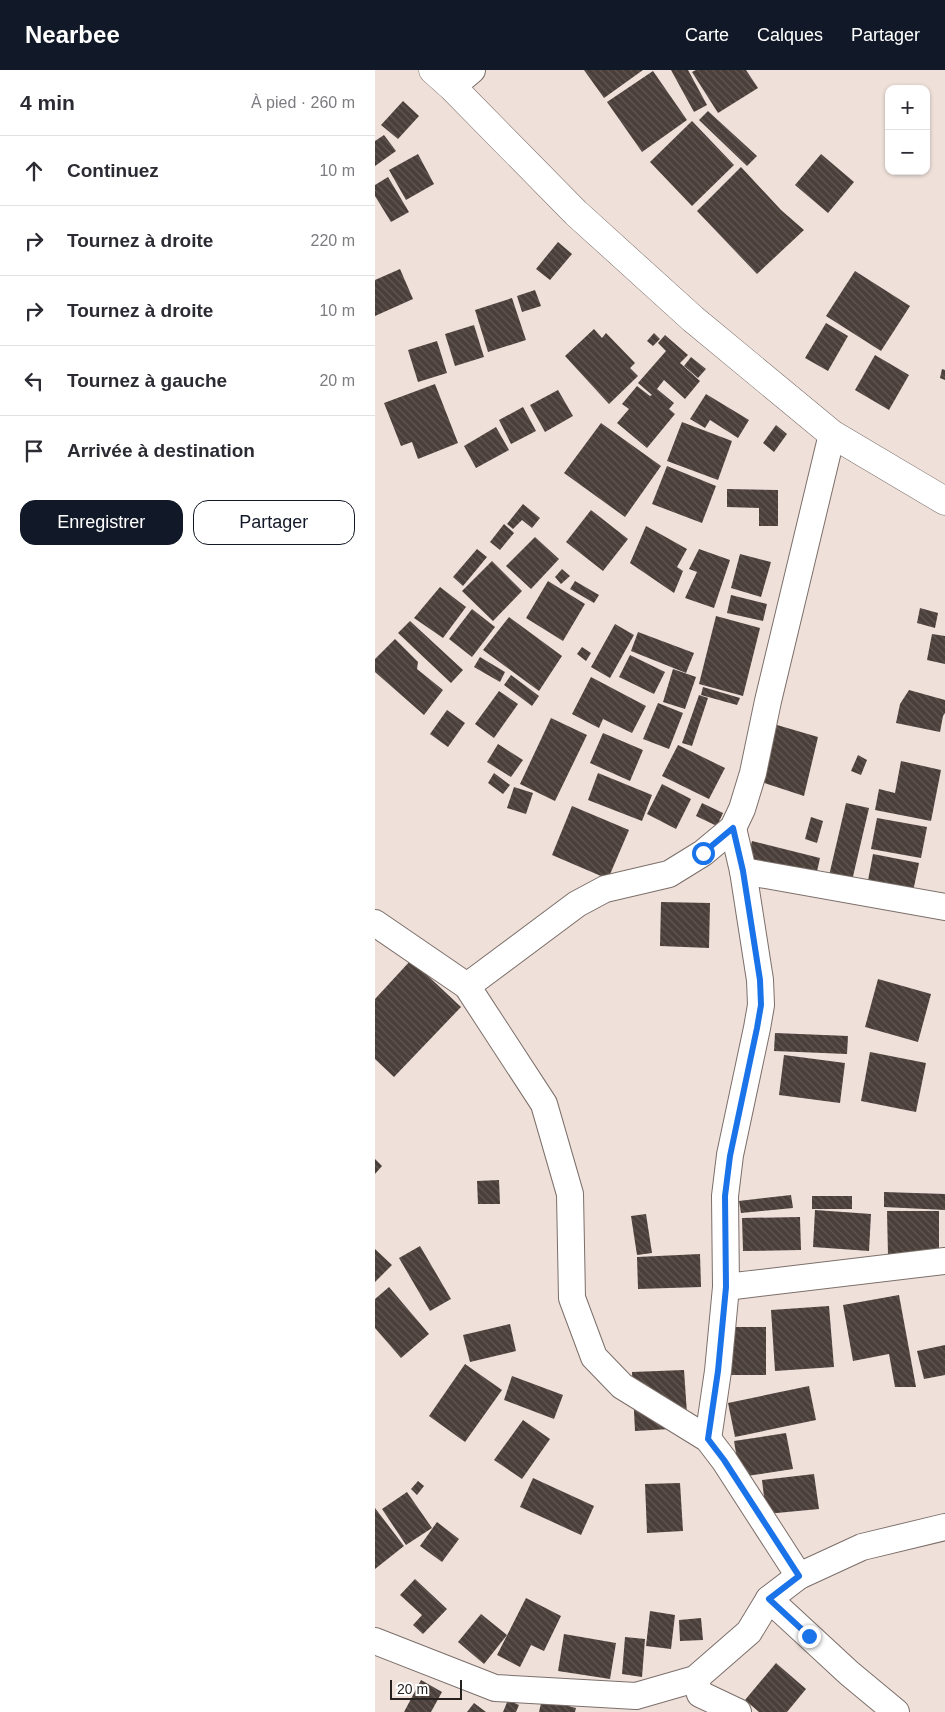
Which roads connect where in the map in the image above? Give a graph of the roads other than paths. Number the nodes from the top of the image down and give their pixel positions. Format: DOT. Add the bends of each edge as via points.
graph roads {
  1 [pos="452,76"];
  2 [pos="832,434"];
  3 [pos="945,501"];
  4 [pos="733,828"];
  5 [pos="743,871"];
  6 [pos="945,907"];
  7 [pos="375,923"];
  8 [pos="467,986"];
  9 [pos="945,1262"];
  10 [pos="726,1287"];
  11 [pos="708,1439"];
  12 [pos="945,1528"];
  13 [pos="799,1576"];
  14 [pos="769,1599"];
  15 [pos="375,1641"];
  16 [pos="695,1679"];
  17 [pos="738,1712"];
  18 [pos="896,1712"];
  1 -- 2 [label="street" via="591,226 693,319"];
  2 -- 3 [label="street"];
  2 -- 4 [label="street" via="753,773"];
  4 -- 5 [label="street"];
  4 -- 8 [label="street" via="703,853 669,874 605,889 577,904"];
  5 -- 6 [label="street"];
  5 -- 10 [label="street" via="761,1005 725,1196"];
  7 -- 8 [label="street"];
  8 -- 11 [label="street" via="544,1104 570,1194 572,1298 594,1357 622,1386"];
  9 -- 10 [label="street"];
  10 -- 11 [label="street"];
  11 -- 13 [label="street"];
  12 -- 13 [label="street" via="862,1547"];
  13 -- 14 [label="street"];
  14 -- 16 [label="street" via="749,1632"];
  14 -- 18 [label="street"];
  15 -- 16 [label="street" via="495,1688 636,1696"];
  16 -- 17 [label="street" via="700,1694"];
}
